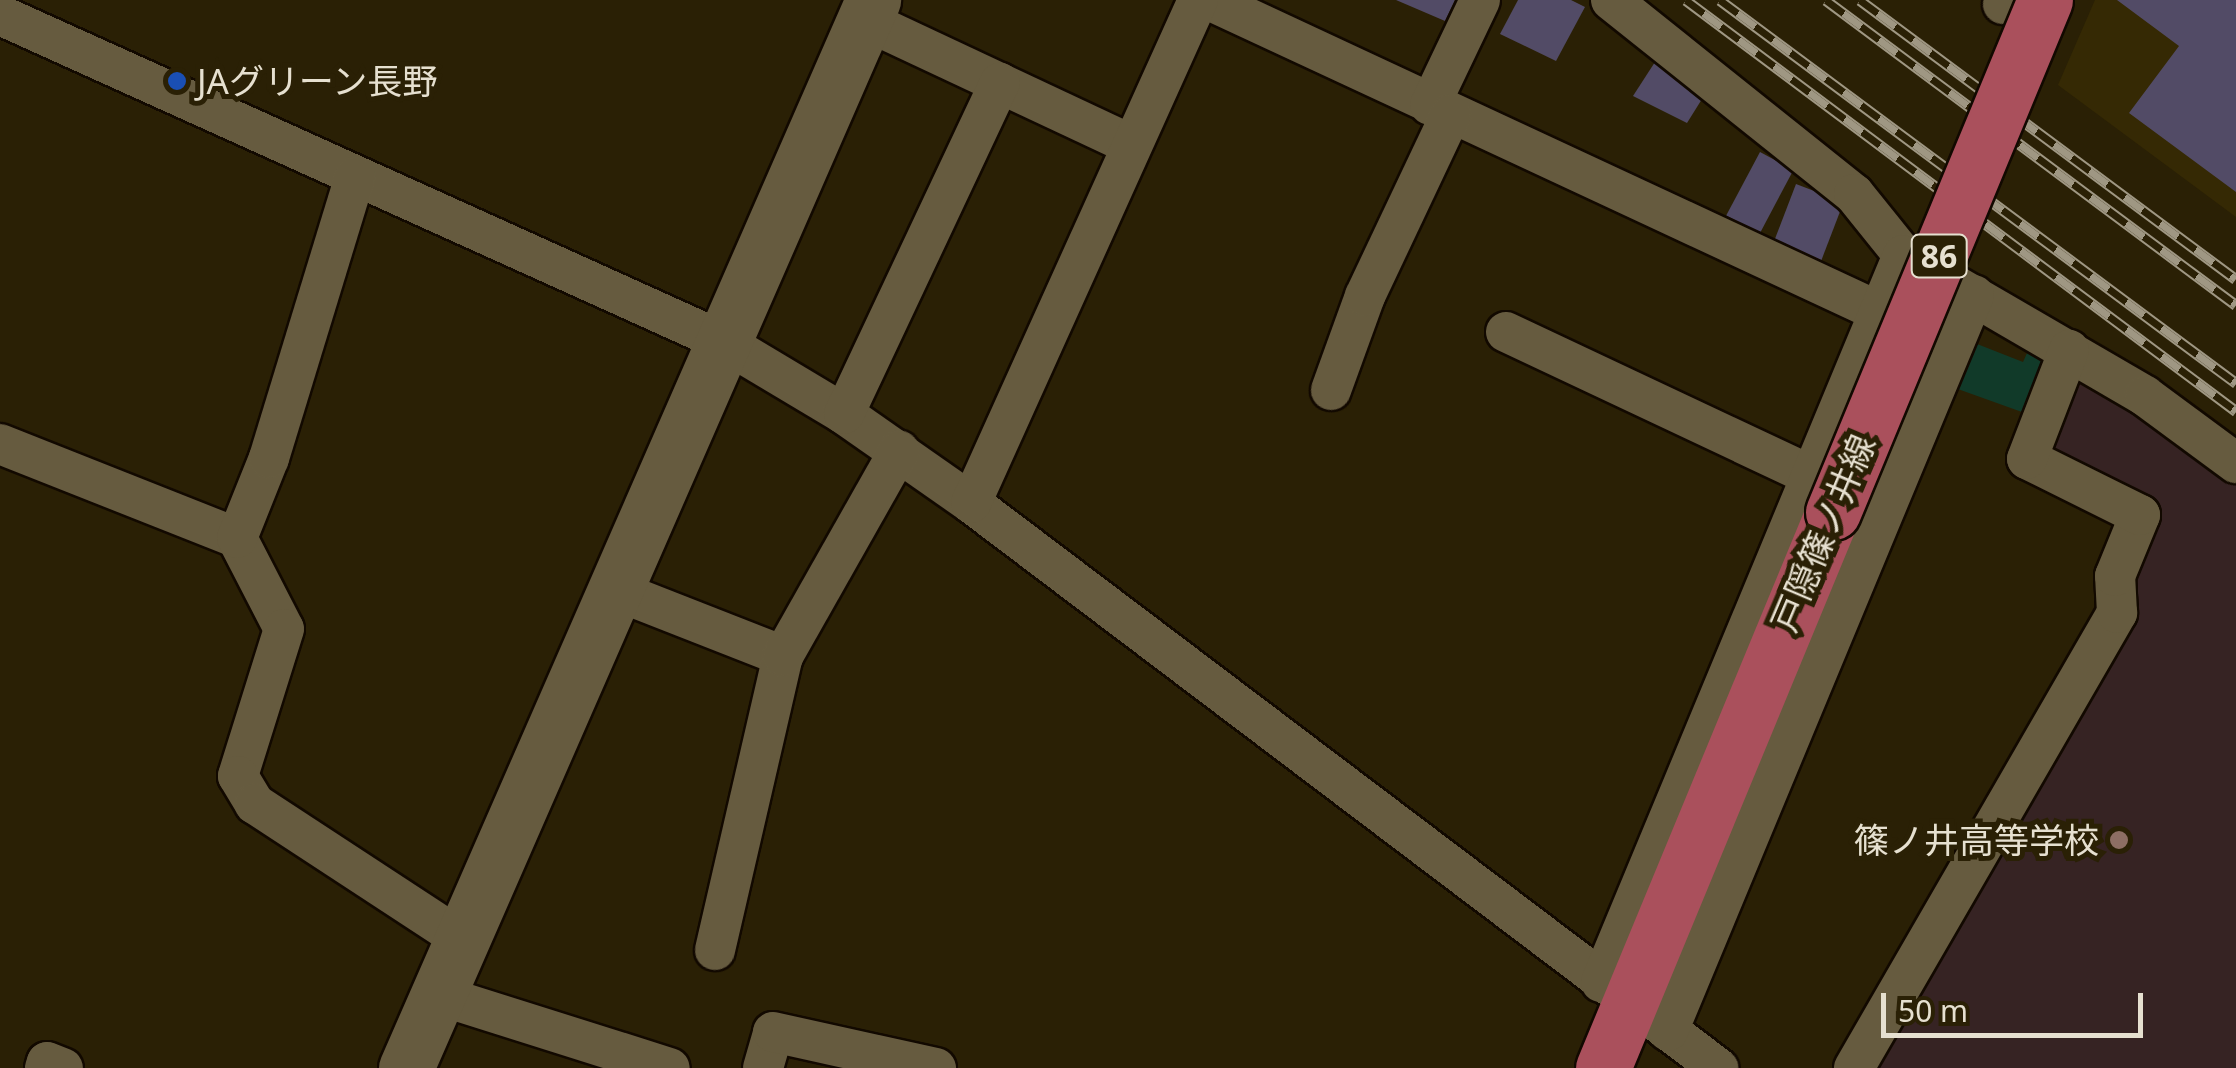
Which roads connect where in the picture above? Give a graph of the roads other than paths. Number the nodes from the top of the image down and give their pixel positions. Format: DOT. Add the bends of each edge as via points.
graph roads {
  1 [pos="1198,0"];
  2 [pos="1209,0"];
  3 [pos="1480,0"];
  4 [pos="1611,0"];
  5 [pos="2018,1"];
  6 [pos="869,10"];
  7 [pos="0,15"];
  8 [pos="1000,83"];
  9 [pos="1440,110"];
  10 [pos="1130,144"];
  11 [pos="355,177"];
  12 [pos="1903,255"];
  13 [pos="1974,295"];
  14 [pos="1880,312"];
  15 [pos="1506,332"];
  16 [pos="722,340"];
  17 [pos="2069,350"];
  18 [pos="1331,390"];
  19 [pos="844,414"];
  20 [pos="0,444"];
  21 [pos="899,451"];
  22 [pos="2236,463"];
  23 [pos="1822,494"];
  24 [pos="971,503"];
  25 [pos="237,538"];
  26 [pos="612,589"];
  27 [pos="783,656"];
  28 [pos="461,939"];
  29 [pos="715,950"];
  30 [pos="435,994"];
  31 [pos="1633,1005"];
  32 [pos="45,1068"];
  33 [pos="64,1068"];
  34 [pos="406,1068"];
  35 [pos="670,1068"];
  36 [pos="763,1068"];
  37 [pos="936,1068"];
  38 [pos="1604,1068"];
  39 [pos="1718,1068"];
  40 [pos="1854,1068"];
  1 -- 10 [label="street"];
  2 -- 9 [label="street"];
  3 -- 9 [label="street"];
  4 -- 12 [label="street" via="1854,194"];
  5 -- 23 [label="main road, 戸隠篠ノ井線 / 86, bridge"];
  6 -- 8 [label="street"];
  6 -- 16 [label="street"];
  7 -- 11 [label="street"];
  8 -- 10 [label="street"];
  8 -- 19 [label="street"];
  9 -- 14 [label="street"];
  9 -- 18 [label="street"];
  10 -- 24 [label="street"];
  11 -- 16 [label="street"];
  11 -- 25 [label="street" via="269,458"];
  12 -- 13 [label="street"];
  12 -- 14 [label="street"];
  13 -- 17 [label="street"];
  13 -- 31 [label="street"];
  14 -- 23 [label="street"];
  15 -- 23 [label="street"];
  16 -- 19 [label="street"];
  16 -- 26 [label="street"];
  17 -- 22 [label="street"];
  17 -- 40 [label="street" via="2028,459 2140,515 2115,576 2118,612"];
  19 -- 21 [label="street"];
  20 -- 25 [label="street"];
  21 -- 24 [label="street"];
  21 -- 27 [label="street"];
  23 -- 31 [label="main road, 戸隠篠ノ井線 / 86"];
  24 -- 31 [label="street"];
  25 -- 28 [label="street" via="284,629 238,776 255,804"];
  26 -- 27 [label="street"];
  26 -- 28 [label="street"];
  27 -- 29 [label="street"];
  28 -- 30 [label="street"];
  30 -- 34 [label="street"];
  30 -- 35 [label="street"];
  31 -- 38 [label="main road, 戸隠篠ノ井線 / 86"];
  31 -- 39 [label="street"];
  32 -- 33 [label="street" via="47,1062"];
  36 -- 37 [label="street" via="772,1032"];
}
